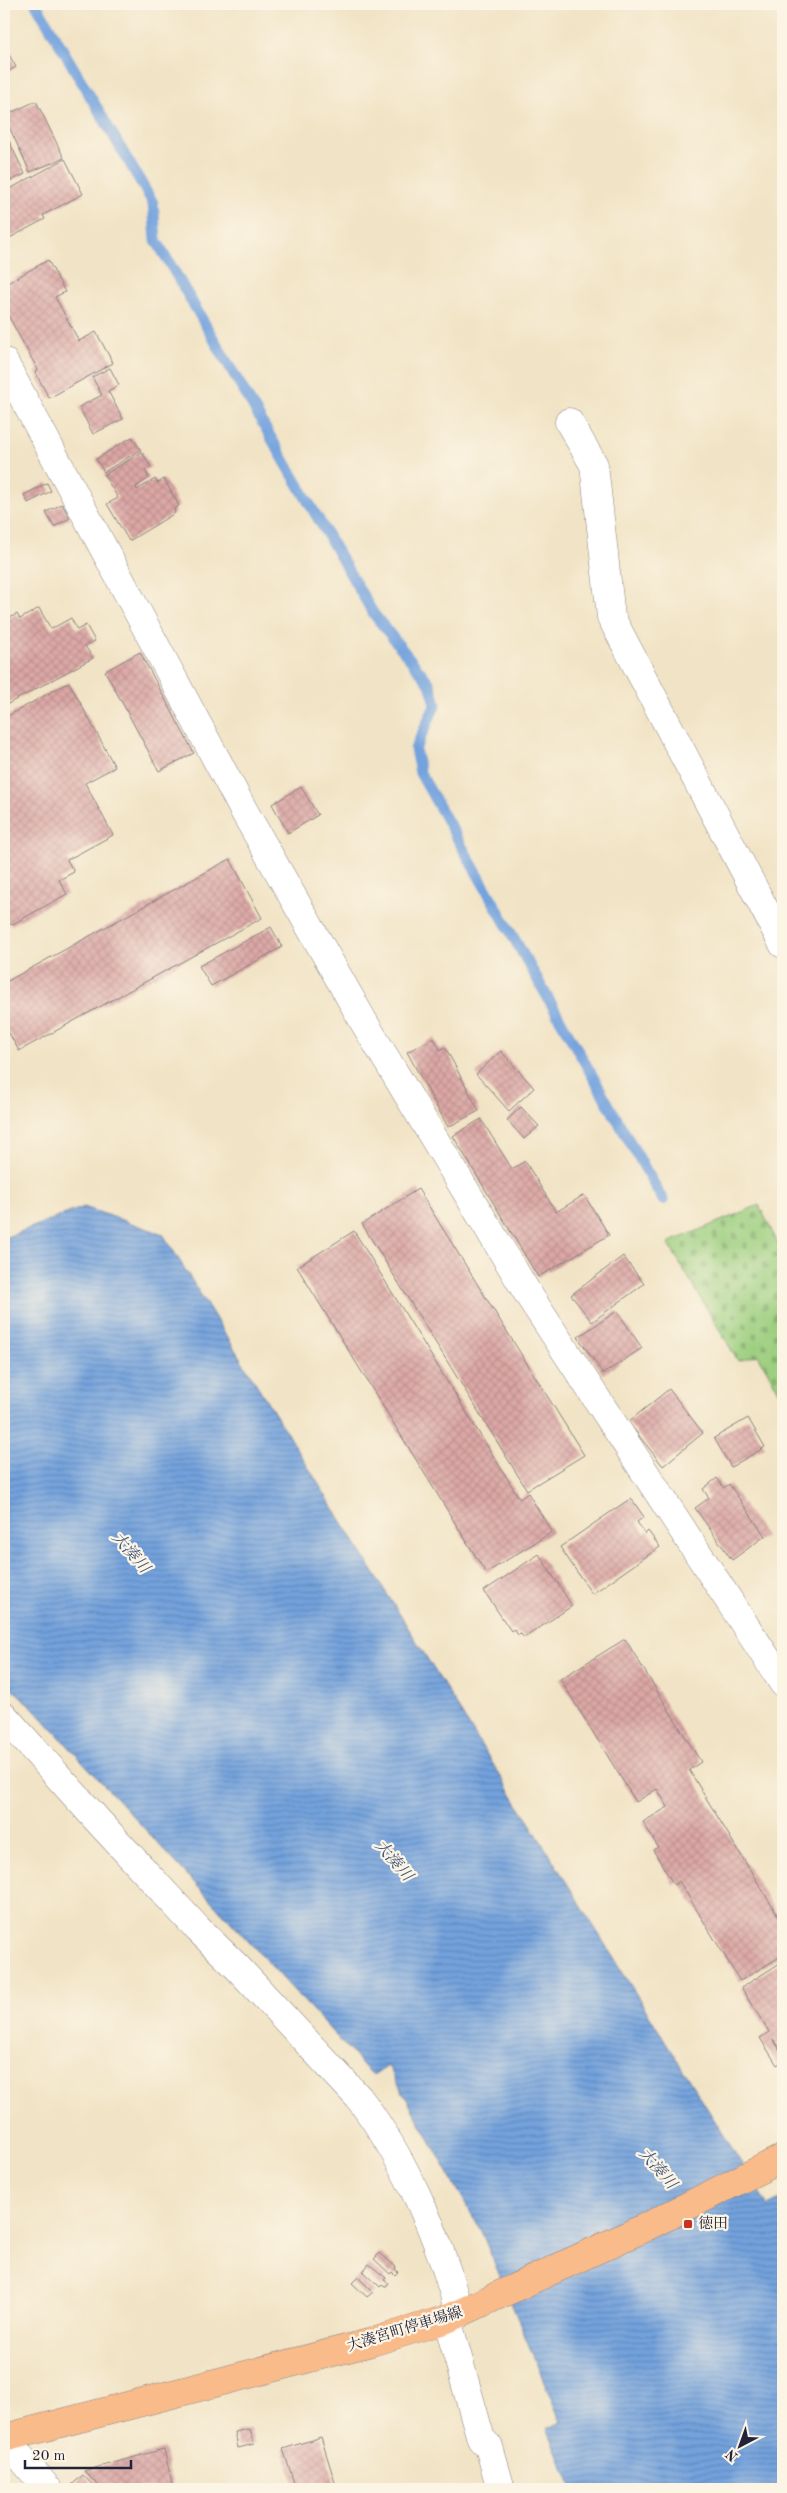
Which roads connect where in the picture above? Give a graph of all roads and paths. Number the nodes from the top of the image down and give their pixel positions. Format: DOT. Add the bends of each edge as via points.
graph roads {
  1 [pos="4,362"];
  2 [pos="569,422"];
  3 [pos="783,944"];
  4 [pos="783,1683"];
  5 [pos="4,1716"];
  6 [pos="783,2158"];
  7 [pos="457,2315"];
  8 [pos="4,2438"];
  9 [pos="48,2489"];
  10 [pos="501,2489"];
  1 -- 4 [label="street" via="244,811 364,1024 528,1294"];
  2 -- 3 [label="street" via="594,465 611,617"];
  5 -- 7 [label="street" via="373,2117 435,2234"];
  6 -- 7 [label="main road, 大湊宮町停車場線" via="646,2227"];
  7 -- 8 [label="main road, 大湊宮町停車場線" via="372,2342"];
  7 -- 10 [label="street" via="481,2438 489,2447"];
  8 -- 9 [label="street"];
}
